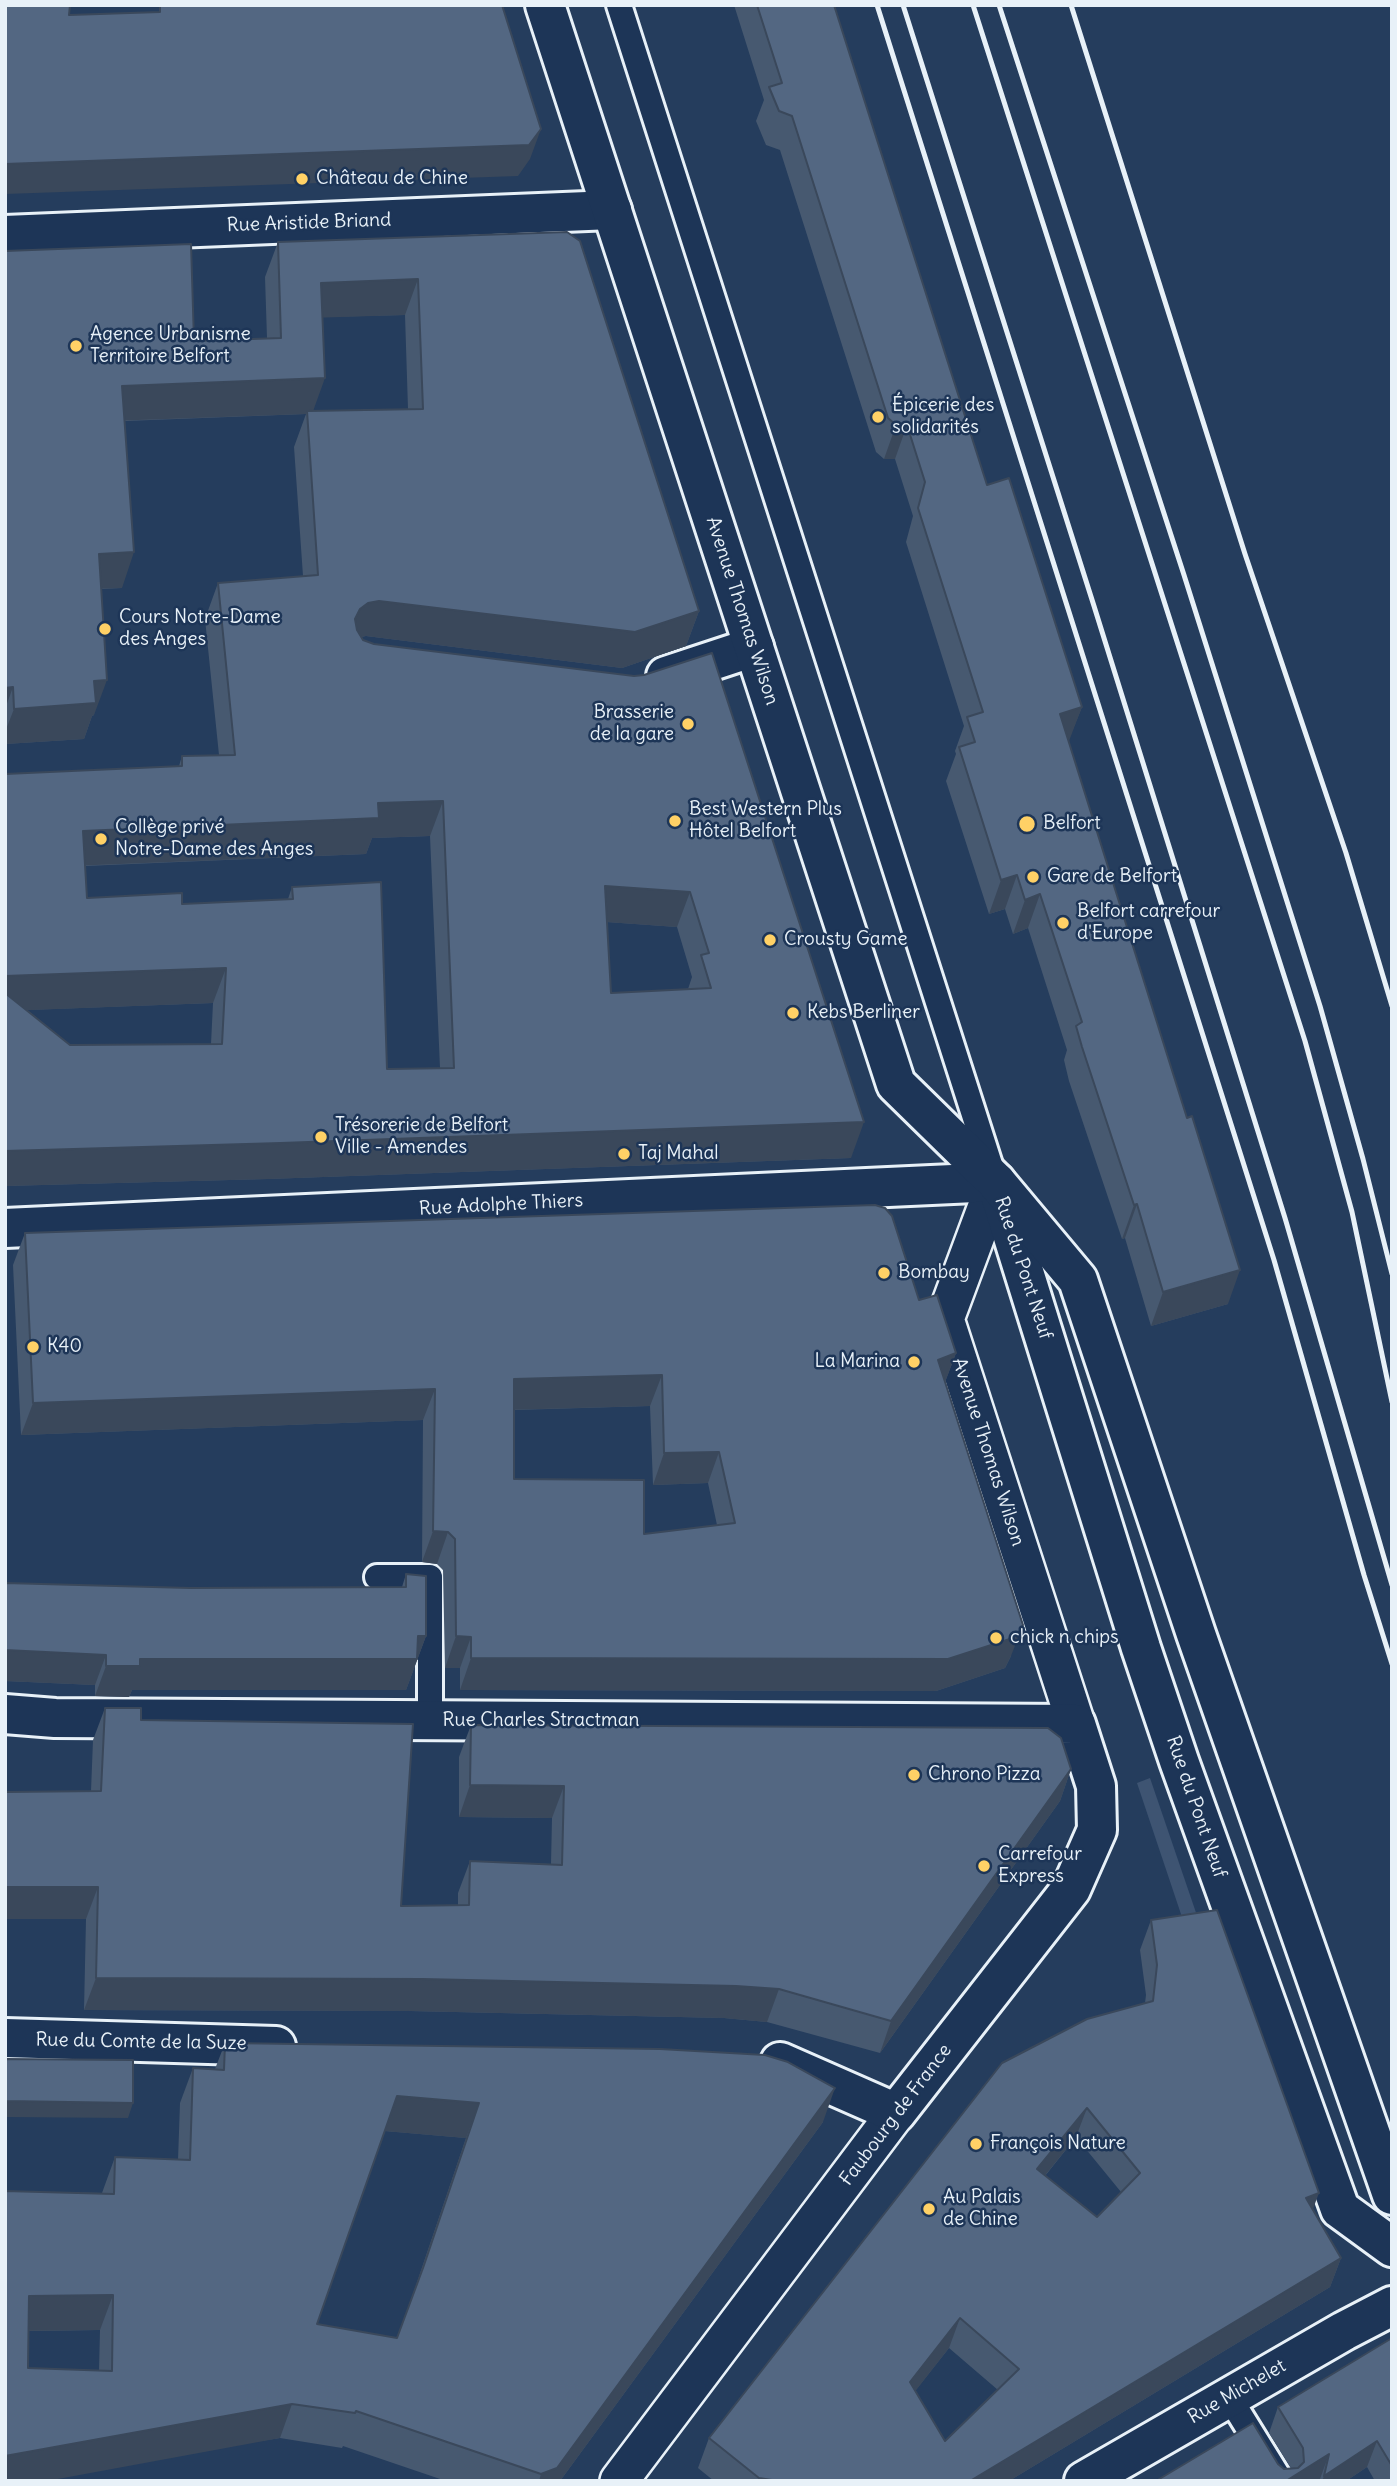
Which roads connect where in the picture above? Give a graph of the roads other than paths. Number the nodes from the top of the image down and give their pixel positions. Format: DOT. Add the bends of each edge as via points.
graph roads {
  1 [pos="545,5"];
  2 [pos="619,5"];
  3 [pos="612,210"];
  4 [pos="5,235"];
  5 [pos="754,648"];
  6 [pos="637,686"];
  7 [pos="996,1182"];
  8 [pos="5,1228"];
  9 [pos="377,1577"];
  10 [pos="5,1714"];
  11 [pos="430,1720"];
  12 [pos="1076,1724"];
  13 [pos="5,2038"];
  14 [pos="312,2047"];
  15 [pos="742,2057"];
  16 [pos="895,2113"];
  17 [pos="1392,2195"];
  18 [pos="1392,2247"];
  19 [pos="1392,2306"];
  20 [pos="1229,2397"];
  21 [pos="619,2481"];
  22 [pos="1084,2481"];
  23 [pos="1281,2481"];
  1 -- 3 [label="street, Avenue Thomas Wilson"];
  2 -- 7 [label="lane"];
  3 -- 4 [label="street, Rue Aristide Briand"];
  3 -- 5 [label="street, Avenue Thomas Wilson"];
  5 -- 6 [label="street"];
  5 -- 7 [label="street, Avenue Thomas Wilson" via="896,1084"];
  7 -- 8 [label="street, Rue Adolphe Thiers"];
  7 -- 12 [label="street, Avenue Thomas Wilson" via="945,1319"];
  7 -- 17 [label="street, Rue du Pont Neuf" via="1078,1280"];
  7 -- 18 [label="street, Rue du Pont Neuf" via="1146,1661 1340,2209"];
  9 -- 11 [label="lane" via="430,1577"];
  10 -- 11 [label="street, Rue Charles Stractman"];
  11 -- 12 [label="street, Rue Charles Stractman"];
  12 -- 16 [label="street, Faubourg de France" via="1096,1786 1097,1830 1071,1889"];
  13 -- 14 [label="street, Rue du Comte de la Suze"];
  15 -- 16 [label="street" via="770,2058"];
  16 -- 21 [label="street, Faubourg de France"];
  19 -- 20 [label="street, Rue Michelet"];
  20 -- 22 [label="street, Rue Michelet"];
  20 -- 23 [label="lane"];
}
